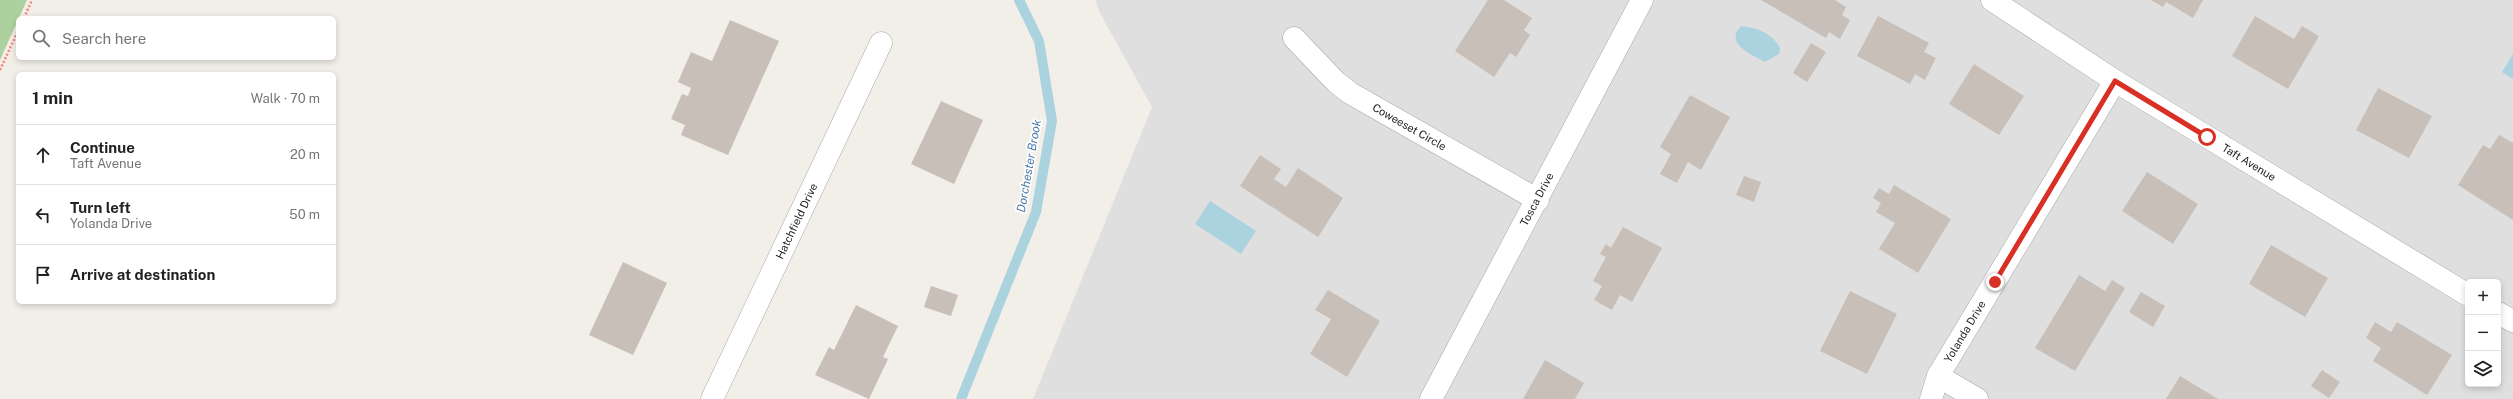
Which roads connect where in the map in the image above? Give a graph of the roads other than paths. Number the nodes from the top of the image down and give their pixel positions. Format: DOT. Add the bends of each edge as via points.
graph roads {
  1 [pos="1642,0"];
  2 [pos="1992,0"];
  3 [pos="1294,38"];
  4 [pos="881,43"];
  5 [pos="2115,81"];
  6 [pos="1538,200"];
  7 [pos="2465,293"];
  8 [pos="2501,315"];
  9 [pos="2513,321"];
  10 [pos="1938,376"];
  11 [pos="712,399"];
  12 [pos="1431,399"];
  13 [pos="1931,399"];
  14 [pos="1977,399"];
  1 -- 6 [label="street, Tosca Drive"];
  2 -- 5 [label="street, Taft Avenue"];
  3 -- 6 [label="street, Coweeset Circle" via="1336,82 1350,92"];
  4 -- 11 [label="street, Hatchfield Drive"];
  5 -- 7 [label="street, Taft Avenue"];
  5 -- 10 [label="street, Yolanda Drive"];
  6 -- 12 [label="street, Tosca Drive"];
  8 -- 9 [label="street"];
  10 -- 13 [label="street, Yolanda Drive"];
  10 -- 14 [label="street"];
}
